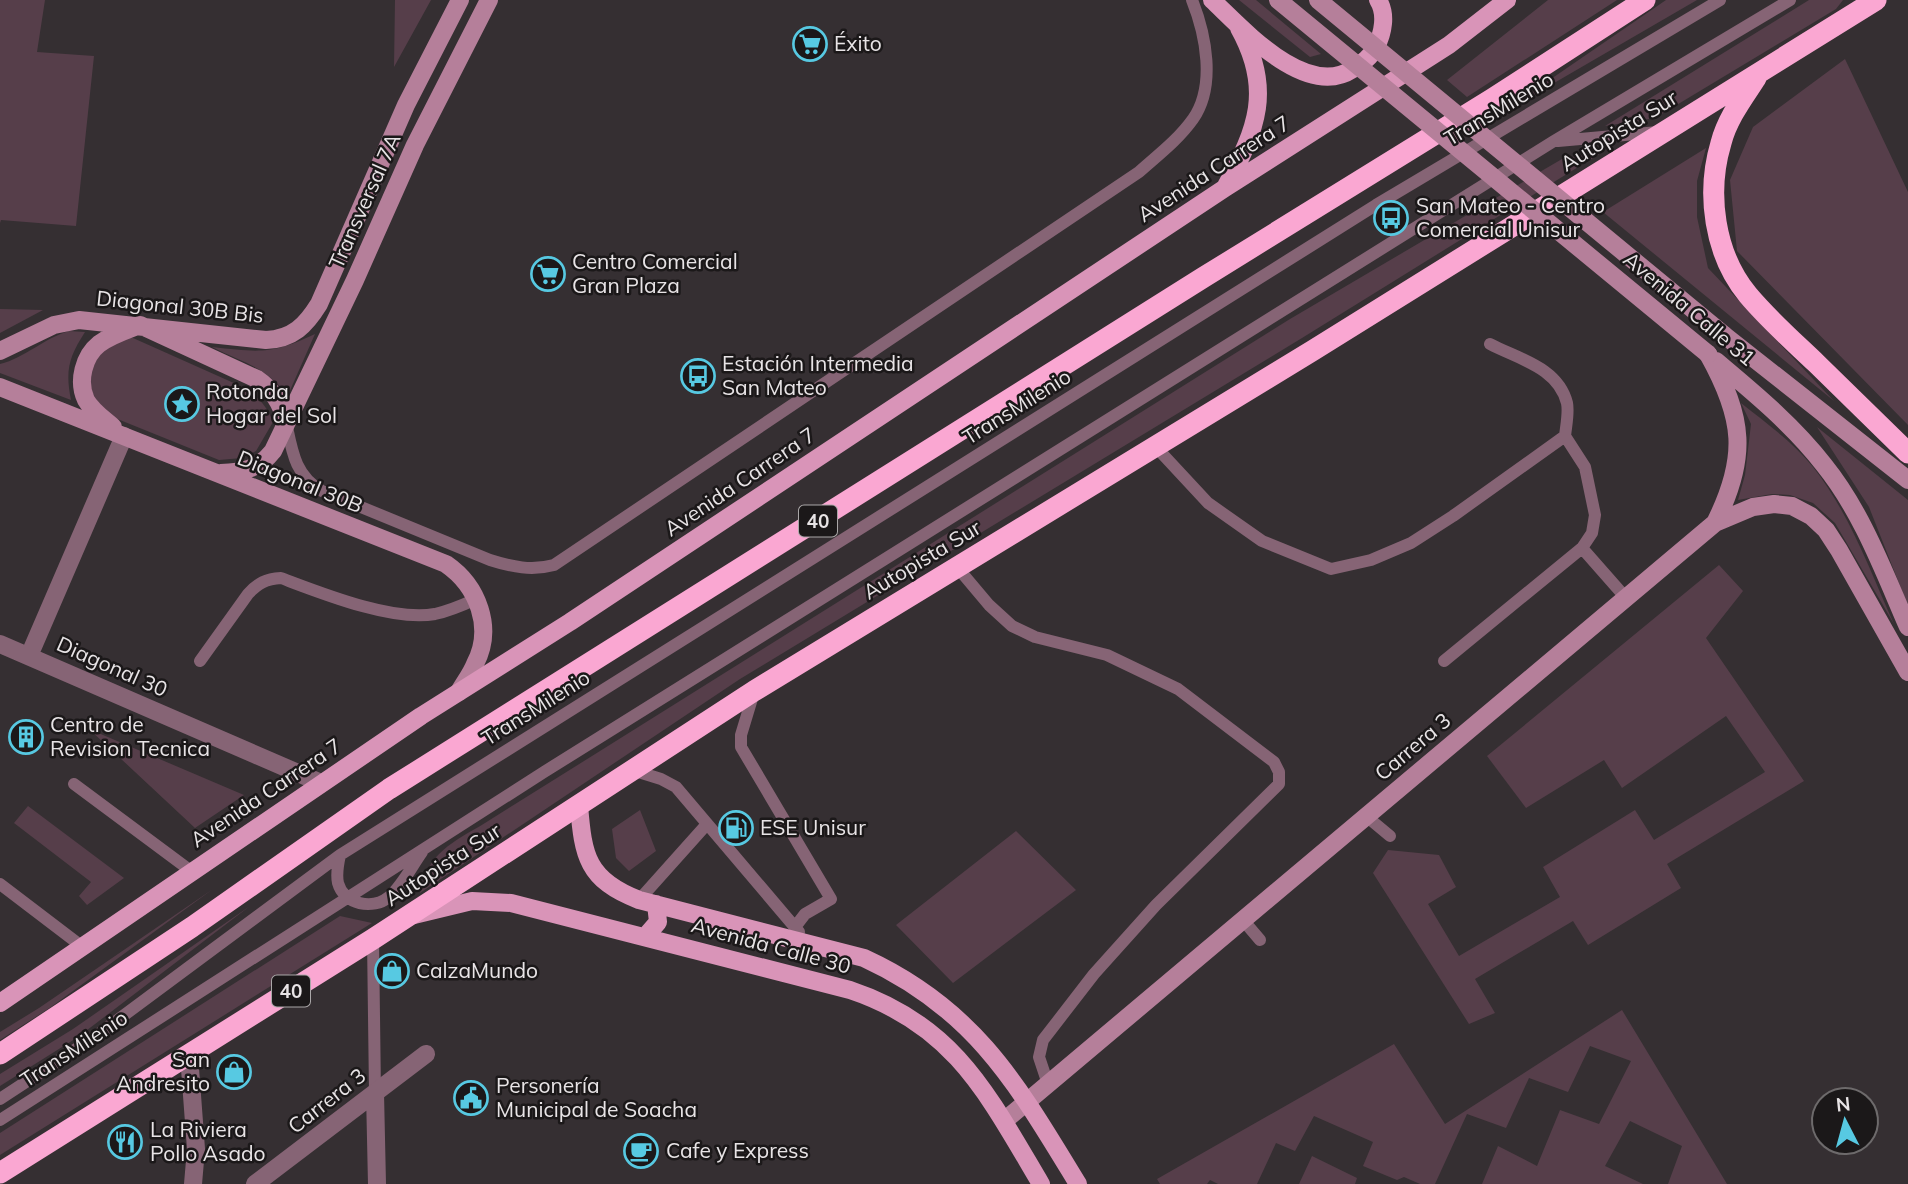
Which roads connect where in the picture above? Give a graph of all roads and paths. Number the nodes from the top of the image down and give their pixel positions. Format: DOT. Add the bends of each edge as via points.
graph roads {
  1 [pos="460,0"];
  2 [pos="489,0"];
  3 [pos="1192,0"];
  4 [pos="1212,0"];
  5 [pos="1278,0"];
  6 [pos="1318,0"];
  7 [pos="1378,0"];
  8 [pos="1507,0"];
  9 [pos="1645,0"];
  10 [pos="1720,0"];
  11 [pos="1790,0"];
  12 [pos="1867,4"];
  13 [pos="1236,22"];
  14 [pos="1760,72"];
  15 [pos="1665,131"];
  16 [pos="1554,141"];
  17 [pos="1225,188"];
  18 [pos="140,325"];
  19 [pos="277,340"];
  20 [pos="1490,344"];
  21 [pos="0,351"];
  22 [pos="1708,354"];
  23 [pos="0,387"];
  24 [pos="286,422"];
  25 [pos="124,436"];
  26 [pos="1565,436"];
  27 [pos="1155,446"];
  28 [pos="1908,453"];
  29 [pos="216,473"];
  30 [pos="1908,480"];
  31 [pos="1715,523"];
  32 [pos="1582,548"];
  33 [pos="957,567"];
  34 [pos="1626,598"];
  35 [pos="476,600"];
  36 [pos="1908,627"];
  37 [pos="0,644"];
  38 [pos="29,656"];
  39 [pos="200,661"];
  40 [pos="1444,661"];
  41 [pos="1908,672"];
  42 [pos="754,691"];
  43 [pos="458,692"];
  44 [pos="632,771"];
  45 [pos="321,783"];
  46 [pos="74,784"];
  47 [pos="579,805"];
  48 [pos="1366,816"];
  49 [pos="707,824"];
  50 [pos="1390,836"];
  51 [pos="427,846"];
  52 [pos="340,855"];
  53 [pos="191,871"];
  54 [pos="0,884"];
  55 [pos="346,897"];
  56 [pos="647,902"];
  57 [pos="407,917"];
  58 [pos="1243,920"];
  59 [pos="795,927"];
  60 [pos="645,937"];
  61 [pos="373,940"];
  62 [pos="1260,940"];
  63 [pos="809,942"];
  64 [pos="84,948"];
  65 [pos="0,1003"];
  66 [pos="0,1054"];
  67 [pos="426,1054"];
  68 [pos="189,1055"];
  69 [pos="1048,1084"];
  70 [pos="375,1093"];
  71 [pos="0,1099"];
  72 [pos="1028,1101"];
  73 [pos="0,1120"];
  74 [pos="1003,1121"];
  75 [pos="281,1165"];
  76 [pos="0,1173"];
  77 [pos="192,1184"];
  78 [pos="255,1184"];
  79 [pos="282,1184"];
  80 [pos="377,1184"];
  81 [pos="1041,1184"];
  82 [pos="1078,1184"];
  1 -- 19 [label="main road, Transversal 7A" via="406,105 319,304 292,335"];
  2 -- 24 [label="main road, Transversal 7A" via="415,145"];
  3 -- 24 [label="lane" via="1207,64 1203,95 1194,117 1176,139 1139,172 554,565 514,567 490,561 322,491 296,464"];
  4 -- 13 [label="main road"];
  5 -- 22 [label="main road, Avenida Calle 31, bridge"];
  6 -- 30 [label="main road, Avenida Calle 31, bridge" via="1724,335"];
  7 -- 13 [label="main road" via="1383,22 1374,51 1348,72 1329,77 1294,69"];
  8 -- 17 [label="main road, Avenida Carrera 7" via="1439,52"];
  9 -- 66 [label="highway, 40" via="389,789 192,928"];
  10 -- 52 [label="lane, TransMilenio" via="1376,205"];
  11 -- 16 [label="lane, TransMilenio"];
  12 -- 14 [label="highway, Autopista Sur / 40"];
  13 -- 17 [label="main road" via="1254,60 1259,100 1242,155"];
  14 -- 15 [label="highway, Autopista Sur / 40"];
  14 -- 28 [label="highway" via="1731,118 1714,177 1714,218 1729,264 1774,323"];
  15 -- 16 [label="lane, TransMilenio"];
  15 -- 27 [label="highway, Autopista Sur / 40"];
  16 -- 51 [label="lane, TransMilenio"];
  17 -- 43 [label="main road, Avenida Carrera 7" via="582,615"];
  18 -- 19 [label="main road, Diagonal 30B Bis"];
  18 -- 21 [label="main road, Diagonal 30B Bis" via="65,321"];
  18 -- 24 [label="main road" via="257,379 277,399"];
  18 -- 25 [label="main road" via="100,343 82,373 86,400"];
  20 -- 26 [label="lane" via="1550,374 1567,404"];
  22 -- 31 [label="main road, Carrera 3" via="1729,398 1739,448 1735,474"];
  22 -- 36 [label="main road, Avenida Calle 31" via="1776,412 1824,464 1844,493"];
  23 -- 25 [label="main road, Diagonal 30B"];
  24 -- 29 [label="main road, Transversal 7A" via="265,461 242,472"];
  25 -- 29 [label="main road, Diagonal 30B"];
  25 -- 38 [label="street"];
  26 -- 27 [label="lane" via="1411,543 1371,560 1331,569 1262,541 1208,503"];
  26 -- 32 [label="lane" via="1585,467 1595,515 1592,534"];
  27 -- 33 [label="highway, Autopista Sur / 40"];
  29 -- 35 [label="main road, Diagonal 30B" via="446,564 464,579"];
  31 -- 34 [label="main road, Carrera 3"];
  31 -- 41 [label="main road" via="1753,507 1774,504 1792,506 1811,516 1839,550"];
  32 -- 34 [label="lane"];
  32 -- 40 [label="lane"];
  33 -- 42 [label="highway, Autopista Sur / 40"];
  33 -- 69 [label="lane" via="1012,625 1035,637 1107,655 1178,689 1274,762 1281,778 1156,905 1043,1040 1040,1057"];
  34 -- 48 [label="main road, Carrera 3"];
  35 -- 39 [label="lane" via="420,615 370,608 281,578 266,579 248,594"];
  35 -- 43 [label="main road, Diagonal 30B" via="483,617 481,648"];
  37 -- 38 [label="street, Diagonal 30"];
  38 -- 45 [label="street, Diagonal 30"];
  42 -- 44 [label="highway, Autopista Sur / 40"];
  42 -- 59 [label="lane" via="741,747 831,899 804,914"];
  43 -- 45 [label="main road, Avenida Carrera 7"];
  44 -- 47 [label="highway, Autopista Sur / 40"];
  44 -- 49 [label="lane" via="676,787"];
  45 -- 53 [label="main road, Avenida Carrera 7"];
  46 -- 53 [label="lane"];
  47 -- 56 [label="main road, Avenida Calle 30" via="587,858 606,883"];
  47 -- 57 [label="highway, Autopista Sur / 40"];
  48 -- 50 [label="lane"];
  48 -- 58 [label="main road, Carrera 3"];
  49 -- 56 [label="lane"];
  49 -- 59 [label="lane"];
  51 -- 55 [label="lane, TransMilenio"];
  51 -- 55 [label="lane, TransMilenio" via="383,901 369,905"];
  52 -- 55 [label="lane" via="338,885"];
  52 -- 71 [label="lane, TransMilenio" via="96,1036"];
  53 -- 64 [label="main road, Avenida Carrera 7"];
  54 -- 64 [label="lane"];
  55 -- 73 [label="lane, TransMilenio"];
  56 -- 60 [label="main road" via="658,922"];
  56 -- 63 [label="main road, Avenida Calle 30"];
  57 -- 60 [label="main road, Avenida Calle 30" via="472,901 492,901"];
  57 -- 61 [label="highway, Autopista Sur / 40"];
  58 -- 62 [label="lane"];
  58 -- 69 [label="main road, Carrera 3"];
  59 -- 63 [label="lane"];
  60 -- 74 [label="main road, Avenida Calle 30" via="881,1000 951,1050"];
  61 -- 68 [label="highway, Autopista Sur / 40"];
  61 -- 70 [label="lane"];
  63 -- 72 [label="main road, Avenida Calle 30" via="864,958 922,989 976,1035"];
  64 -- 65 [label="main road, Avenida Carrera 7"];
  67 -- 70 [label="street, Carrera 3"];
  68 -- 76 [label="highway, Autopista Sur / 40"];
  68 -- 77 [label="street" via="196,1149"];
  69 -- 72 [label="main road, Carrera 3"];
  70 -- 75 [label="street, Carrera 3"];
  70 -- 80 [label="street"];
  72 -- 74 [label="main road, Carrera 3"];
  72 -- 82 [label="main road, Avenida Calle 30"];
  74 -- 81 [label="main road, Avenida Calle 30"];
  75 -- 78 [label="street, Carrera 3"];
  75 -- 79 [label="street"];
}
